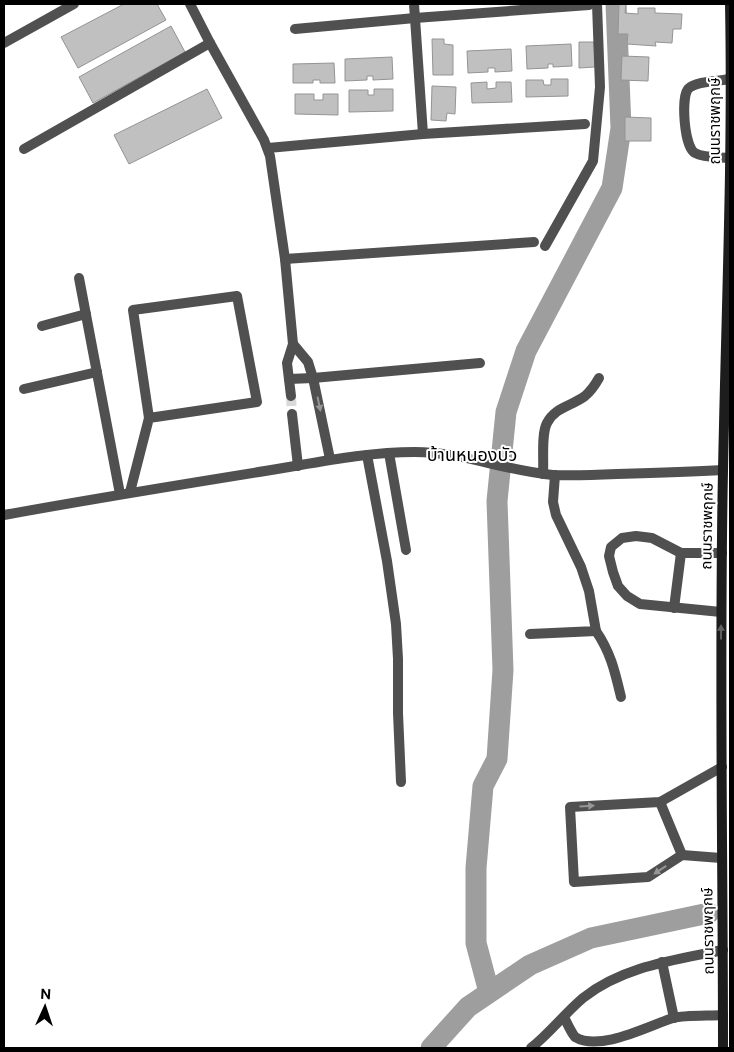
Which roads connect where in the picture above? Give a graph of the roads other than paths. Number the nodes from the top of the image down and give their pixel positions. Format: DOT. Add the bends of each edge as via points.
graph roads {
  1 [pos="74,4"];
  2 [pos="190,4"];
  3 [pos="414,4"];
  4 [pos="593,4"];
  5 [pos="730,4"];
  6 [pos="415,18"];
  7 [pos="730,18"];
  8 [pos="295,29"];
  9 [pos="4,43"];
  10 [pos="210,43"];
  11 [pos="730,79"];
  12 [pos="585,124"];
  13 [pos="423,134"];
  14 [pos="268,148"];
  15 [pos="24,149"];
  16 [pos="730,158"];
  17 [pos="534,242"];
  18 [pos="545,246"];
  19 [pos="285,259"];
  20 [pos="79,278"];
  21 [pos="86,314"];
  22 [pos="42,326"];
  23 [pos="293,344"];
  24 [pos="480,363"];
  25 [pos="97,372"];
  26 [pos="313,378"];
  27 [pos="599,378"];
  28 [pos="289,379"];
  29 [pos="24,389"];
  30 [pos="291,396"];
  31 [pos="292,414"];
  32 [pos="149,418"];
  33 [pos="389,453"];
  34 [pos="367,455"];
  35 [pos="330,459"];
  36 [pos="298,466"];
  37 [pos="723,470"];
  38 [pos="543,474"];
  39 [pos="555,475"];
  40 [pos="125,493"];
  41 [pos="4,515"];
  42 [pos="406,550"];
  43 [pos="681,553"];
  44 [pos="722,553"];
  45 [pos="674,608"];
  46 [pos="721,612"];
  47 [pos="596,631"];
  48 [pos="530,634"];
  49 [pos="621,697"];
  50 [pos="722,767"];
  51 [pos="401,782"];
  52 [pos="660,802"];
  53 [pos="682,855"];
  54 [pos="721,858"];
  55 [pos="723,950"];
  56 [pos="662,962"];
  57 [pos="723,1015"];
  58 [pos="564,1017"];
  59 [pos="674,1018"];
  60 [pos="531,1048"];
  61 [pos="723,1048"];
  1 -- 9 [label="street"];
  2 -- 10 [label="street"];
  3 -- 6 [label="street"];
  4 -- 6 [label="street"];
  4 -- 18 [label="street" via="600,86 593,161"];
  5 -- 7 [label="main road, ถนนราชพฤกษ์"];
  6 -- 8 [label="street"];
  6 -- 13 [label="street"];
  7 -- 11 [label="main road, ถนนราชพฤกษ์"];
  10 -- 14 [label="street"];
  10 -- 15 [label="street"];
  11 -- 16 [label="main road, ถนนราชพฤกษ์"];
  11 -- 16 [label="street" via="689,88 685,96 685,124 688,146 694,152"];
  12 -- 13 [label="street"];
  13 -- 14 [label="street"];
  14 -- 19 [label="street"];
  16 -- 37 [label="main road, ถนนราชพฤกษ์"];
  17 -- 19 [label="street"];
  19 -- 23 [label="street"];
  20 -- 21 [label="street"];
  21 -- 22 [label="street"];
  21 -- 25 [label="street"];
  23 -- 26 [label="street" via="308,362"];
  23 -- 28 [label="street" via="287,363"];
  24 -- 26 [label="street"];
  25 -- 29 [label="street"];
  25 -- 40 [label="street"];
  26 -- 28 [label="street"];
  26 -- 35 [label="street, one-way"];
  27 -- 38 [label="street" via="585,396 560,409 546,424"];
  28 -- 30 [label="street"];
  31 -- 36 [label="street"];
  32 -- 32 [label="street" via="133,310 237,296 256,402"];
  32 -- 40 [label="street"];
  33 -- 34 [label="street"];
  33 -- 38 [label="street" via="467,457"];
  33 -- 42 [label="street"];
  34 -- 35 [label="street"];
  34 -- 51 [label="street" via="396,624"];
  35 -- 36 [label="street"];
  36 -- 40 [label="street"];
  37 -- 39 [label="street"];
  37 -- 44 [label="main road, ถนนราชพฤกษ์"];
  38 -- 39 [label="street"];
  39 -- 47 [label="street" via="556,515 581,567"];
  40 -- 41 [label="street"];
  43 -- 44 [label="street"];
  43 -- 45 [label="street"];
  43 -- 45 [label="street" via="652,538 636,536 622,538 611,547 609,556 618,586 627,596 640,604"];
  44 -- 46 [label="main road, ถนนราชพฤกษ์"];
  45 -- 46 [label="street"];
  50 -- 46 [label="main road, ถนนราชพฤกษ์, one-way"];
  47 -- 48 [label="street"];
  47 -- 49 [label="street" via="612,660"];
  50 -- 52 [label="street"];
  50 -- 54 [label="main road, ถนนราชพฤกษ์"];
  52 -- 53 [label="street"];
  53 -- 52 [label="street, one-way" via="648,877 574,882 570,807"];
  53 -- 54 [label="street"];
  54 -- 55 [label="main road, ถนนราชพฤกษ์"];
  55 -- 56 [label="street"];
  55 -- 57 [label="main road, ถนนราชพฤกษ์"];
  56 -- 58 [label="street" via="624,974 601,986"];
  56 -- 59 [label="street"];
  57 -- 59 [label="street"];
  57 -- 61 [label="main road, ถนนราชพฤกษ์"];
  58 -- 59 [label="street" via="575,1037 586,1044 602,1046 630,1038"];
  58 -- 60 [label="street"];
}
